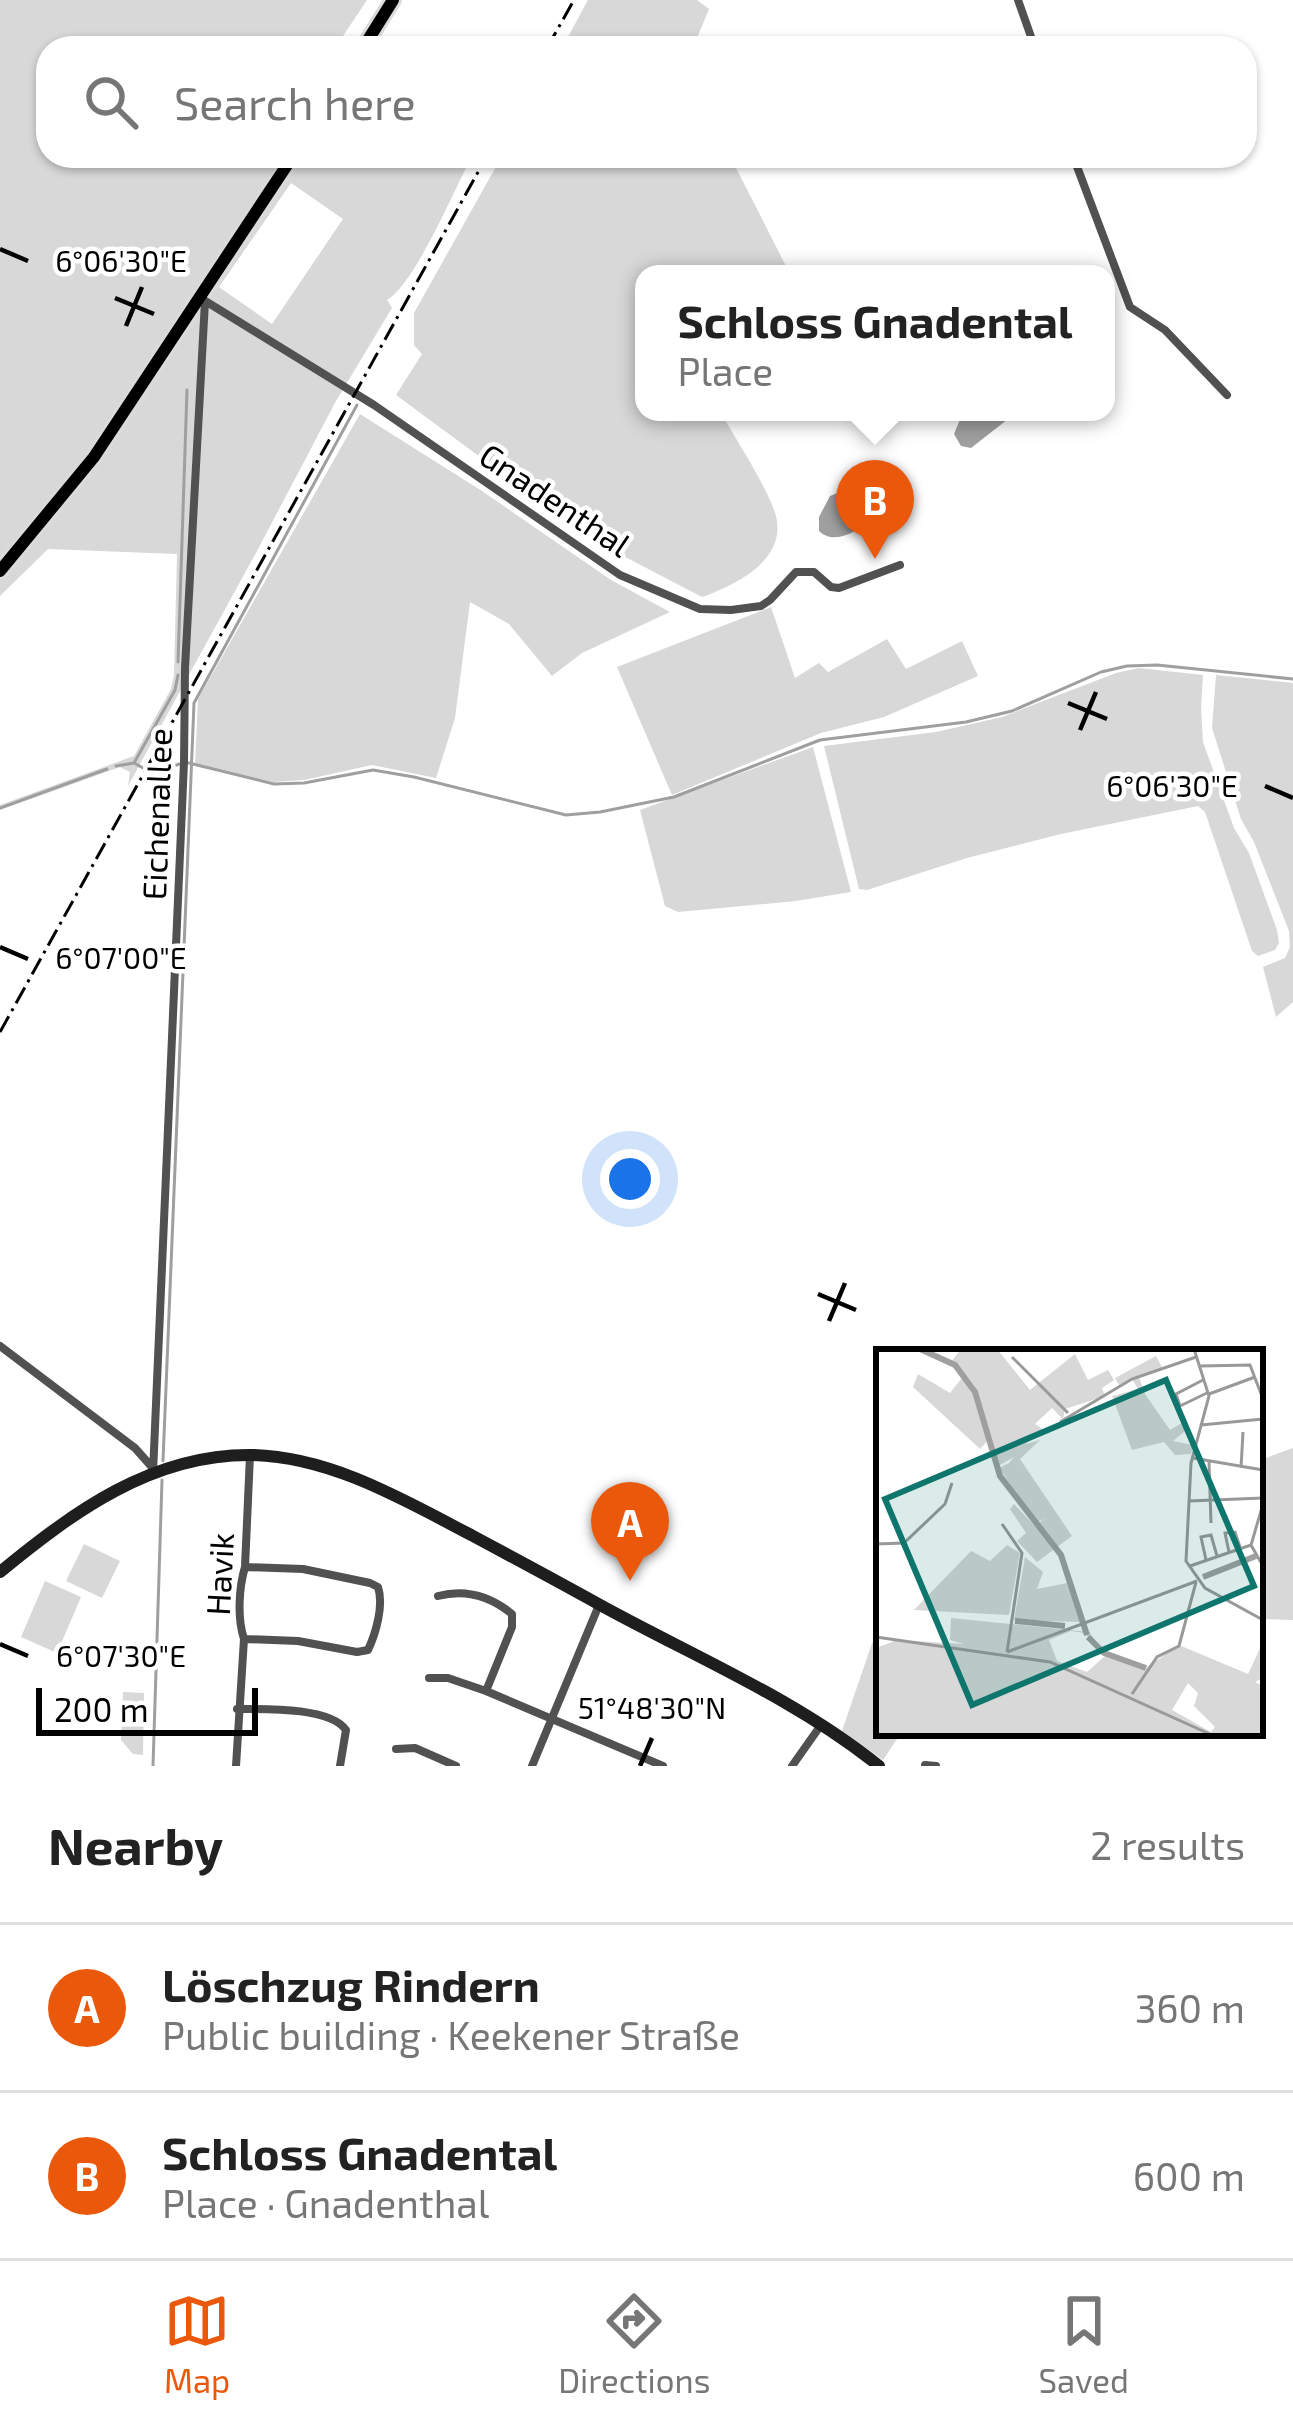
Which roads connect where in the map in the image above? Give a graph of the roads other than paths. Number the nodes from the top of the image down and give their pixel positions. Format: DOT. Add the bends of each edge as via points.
graph roads {
  1 [pos="393,0"];
  2 [pos="1018,0"];
  3 [pos="370,36"];
  4 [pos="1030,36"];
  5 [pos="286,168"];
  6 [pos="1078,168"];
  7 [pos="1114,265"];
  8 [pos="1115,267"];
  9 [pos="203,300"];
  10 [pos="1227,395"];
  11 [pos="900,565"];
  12 [pos="0,572"];
  13 [pos="0,1346"];
  14 [pos="250,1455"];
  15 [pos="153,1473"];
  16 [pos="245,1567"];
  17 [pos="0,1572"];
  18 [pos="438,1596"];
  19 [pos="599,1604"];
  20 [pos="244,1639"];
  21 [pos="429,1678"];
  22 [pos="486,1691"];
  23 [pos="237,1709"];
  24 [pos="550,1720"];
  25 [pos="820,1725"];
  26 [pos="397,1749"];
  27 [pos="925,1765"];
  28 [pos="236,1766"];
  29 [pos="340,1766"];
  30 [pos="456,1766"];
  31 [pos="532,1766"];
  32 [pos="663,1766"];
  33 [pos="791,1766"];
  34 [pos="879,1766"];
  35 [pos="936,1766"];
  1 -- 3 [label="main road"];
  2 -- 4 [label="street"];
  5 -- 9 [label="main road"];
  6 -- 7 [label="street"];
  8 -- 10 [label="street" via="1130,307 1165,330"];
  9 -- 11 [label="street, Gnadenthal" via="374,405 620,574 700,609 766,603 796,572 814,572 839,588"];
  9 -- 12 [label="main road" via="94,457"];
  9 -- 15 [label="street, Eichenallee"];
  13 -- 15 [label="street" via="136,1448"];
  14 -- 15 [label="main road"];
  14 -- 16 [label="street, Havik"];
  14 -- 19 [label="main road" via="316,1466 383,1491"];
  15 -- 17 [label="main road" via="78,1511"];
  16 -- 20 [label="street, Havik"];
  16 -- 20 [label="street" via="370,1582 381,1596 368,1650"];
  18 -- 22 [label="street" via="475,1595 512,1614"];
  19 -- 24 [label="street"];
  19 -- 25 [label="main road"];
  20 -- 23 [label="street, Havik"];
  21 -- 22 [label="street"];
  22 -- 24 [label="street"];
  23 -- 28 [label="street, Havik"];
  23 -- 29 [label="street" via="340,1722"];
  24 -- 31 [label="street"];
  24 -- 32 [label="street"];
  25 -- 33 [label="street"];
  25 -- 34 [label="main road"];
  26 -- 30 [label="street"];
  27 -- 35 [label="street"];
}
